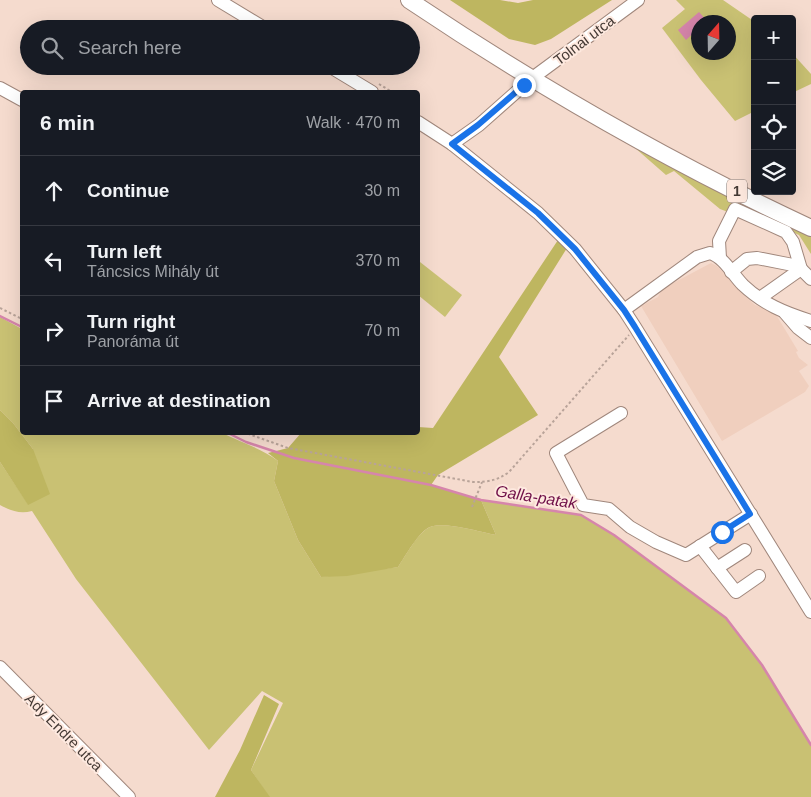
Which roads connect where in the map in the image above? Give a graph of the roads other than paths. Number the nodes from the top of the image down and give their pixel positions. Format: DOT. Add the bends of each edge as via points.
graph roads {
  1 [pos="218,0"];
  2 [pos="409,0"];
  3 [pos="638,0"];
  4 [pos="251,20"];
  5 [pos="344,75"];
  6 [pos="531,79"];
  7 [pos="0,88"];
  8 [pos="369,90"];
  9 [pos="20,99"];
  10 [pos="420,123"];
  11 [pos="452,144"];
  12 [pos="811,228"];
  13 [pos="720,258"];
  14 [pos="801,269"];
  15 [pos="731,272"];
  16 [pos="811,279"];
  17 [pos="760,298"];
  18 [pos="624,310"];
  19 [pos="785,313"];
  20 [pos="811,321"];
  21 [pos="811,338"];
  22 [pos="621,413"];
  23 [pos="750,514"];
  24 [pos="700,546"];
  25 [pos="745,550"];
  26 [pos="717,568"];
  27 [pos="759,576"];
  28 [pos="811,612"];
  29 [pos="0,667"];
  30 [pos="129,797"];
  1 -- 4 [label="street"];
  2 -- 6 [label="main road, 1"];
  3 -- 6 [label="street, Tolnai utca"];
  5 -- 8 [label="street"];
  6 -- 11 [label="street, Tolnai utca"];
  6 -- 12 [label="main road, 1" via="664,154"];
  7 -- 9 [label="street"];
  10 -- 11 [label="street"];
  11 -- 18 [label="street" via="538,213 575,249"];
  13 -- 14 [label="street" via="719,241 735,209 786,232 793,242"];
  13 -- 15 [label="street"];
  13 -- 18 [label="street" via="710,253 697,257"];
  14 -- 15 [label="street" via="757,258 746,259"];
  14 -- 16 [label="street"];
  14 -- 17 [label="street"];
  15 -- 17 [label="street"];
  17 -- 19 [label="street"];
  18 -- 23 [label="street"];
  19 -- 20 [label="street"];
  19 -- 21 [label="street"];
  22 -- 24 [label="street" via="556,453 584,505 609,509 630,527 686,554"];
  23 -- 24 [label="street"];
  23 -- 28 [label="street"];
  24 -- 26 [label="street"];
  25 -- 26 [label="street"];
  26 -- 27 [label="street" via="736,592"];
  29 -- 30 [label="street, Ady Endre utca"];
}
